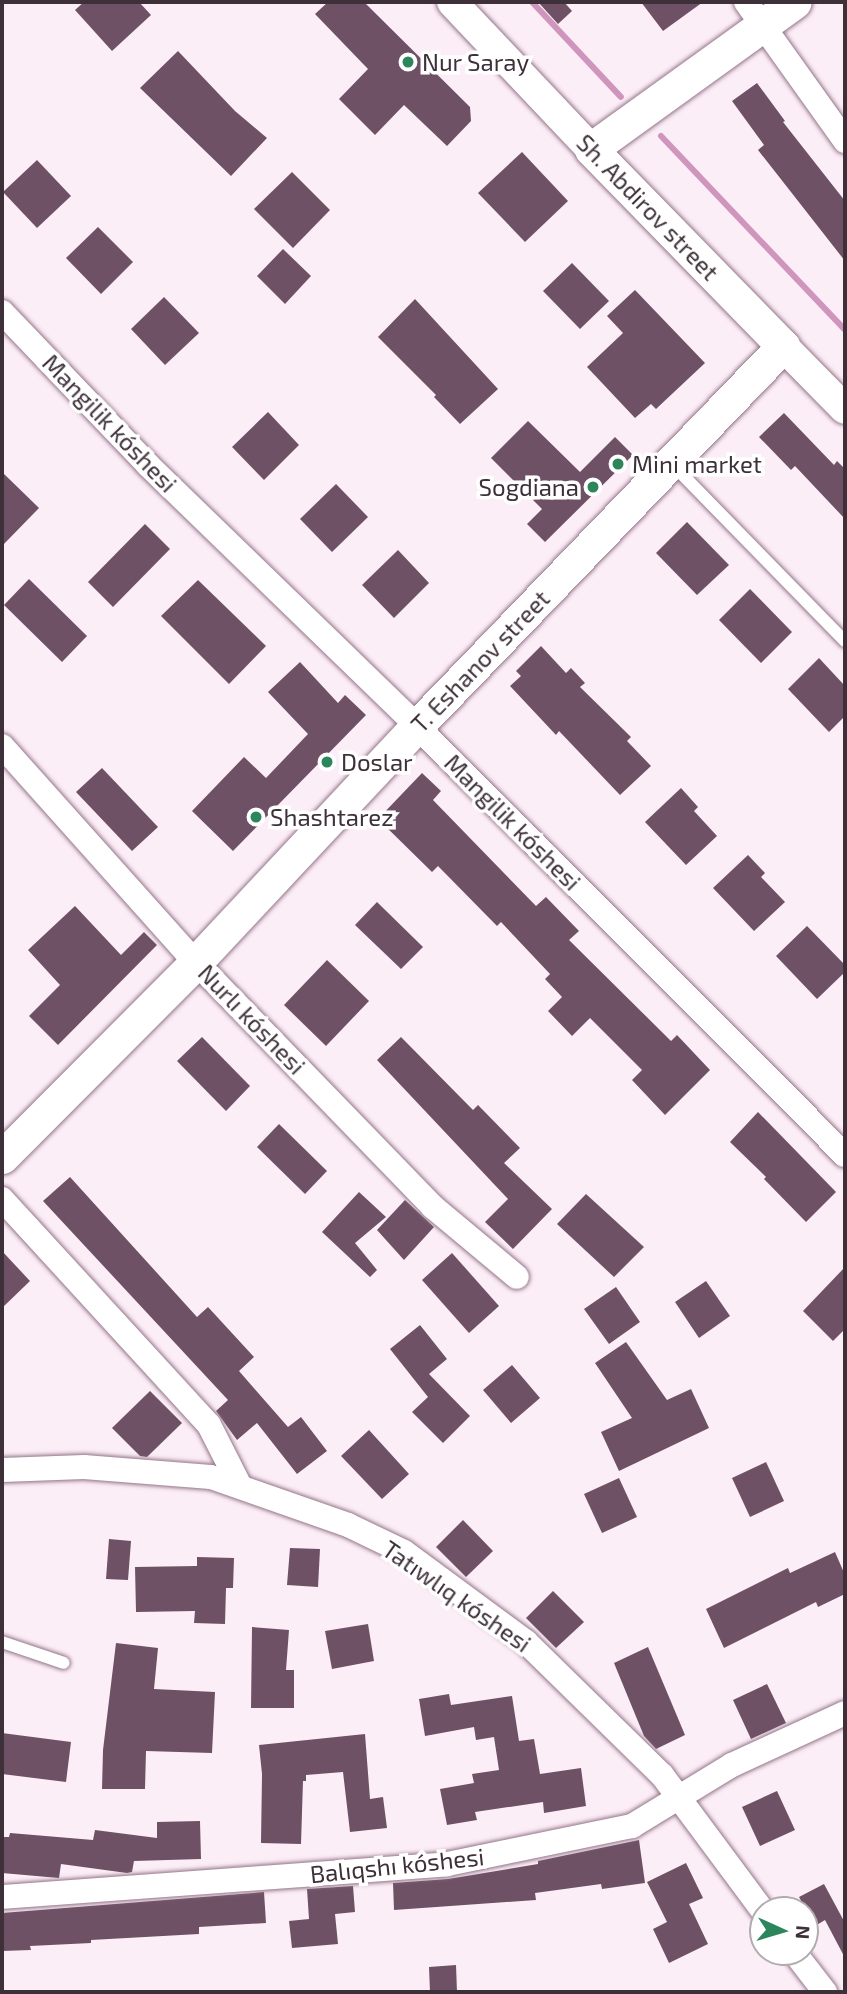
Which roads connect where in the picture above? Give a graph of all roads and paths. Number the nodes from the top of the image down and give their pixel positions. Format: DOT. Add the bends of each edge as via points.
graph roads {
  1 [pos="452,2"];
  2 [pos="795,2"];
  3 [pos="755,14"];
  4 [pos="845,141"];
  5 [pos="591,149"];
  6 [pos="2,312"];
  7 [pos="783,345"];
  8 [pos="845,409"];
  9 [pos="670,462"];
  10 [pos="845,640"];
  11 [pos="417,726"];
  12 [pos="2,746"];
  13 [pos="197,961"];
  14 [pos="845,1154"];
  15 [pos="2,1157"];
  16 [pos="2,1199"];
  17 [pos="517,1277"];
  18 [pos="2,1470"];
  19 [pos="240,1486"];
  20 [pos="2,1642"];
  21 [pos="64,1662"];
  22 [pos="845,1713"];
  23 [pos="678,1797"];
  24 [pos="752,1896"];
  25 [pos="2,1897"];
  26 [pos="805,1966"];
  27 [pos="825,1992"];
  1 -- 5 [label="street, Sh. Abdirov street"];
  2 -- 3 [label="main road"];
  3 -- 4 [label="street"];
  3 -- 5 [label="main road"];
  5 -- 7 [label="main road, Sh. Abdirov street"];
  6 -- 11 [label="street, Mangilik kóshesi" via="148,465"];
  7 -- 8 [label="street, Sh. Abdirov street"];
  7 -- 9 [label="main road, T. Eshanov street"];
  9 -- 10 [label="lane"];
  9 -- 11 [label="main road, T. Eshanov street"];
  11 -- 13 [label="main road, T. Eshanov street"];
  11 -- 14 [label="street, Mangilik kóshesi"];
  12 -- 13 [label="street, Nurlı kóshesi"];
  13 -- 15 [label="main road, T. Eshanov street"];
  13 -- 17 [label="street, Nurlı kóshesi" via="433,1207"];
  16 -- 19 [label="street" via="209,1425"];
  18 -- 19 [label="street, Tatıwlıq kóshesi" via="85,1467 211,1477"];
  19 -- 23 [label="street, Tatıwlıq kóshesi" via="348,1525 404,1552 526,1642 662,1775"];
  20 -- 21 [label="lane"];
  22 -- 23 [label="street, Balıqshı kóshesi" via="732,1765"];
  23 -- 24 [label="street, Tatıwlıq kóshesi"];
  23 -- 25 [label="street, Balıqshı kóshesi" via="632,1826 447,1864"];
  26 -- 27 [label="street"];
}
